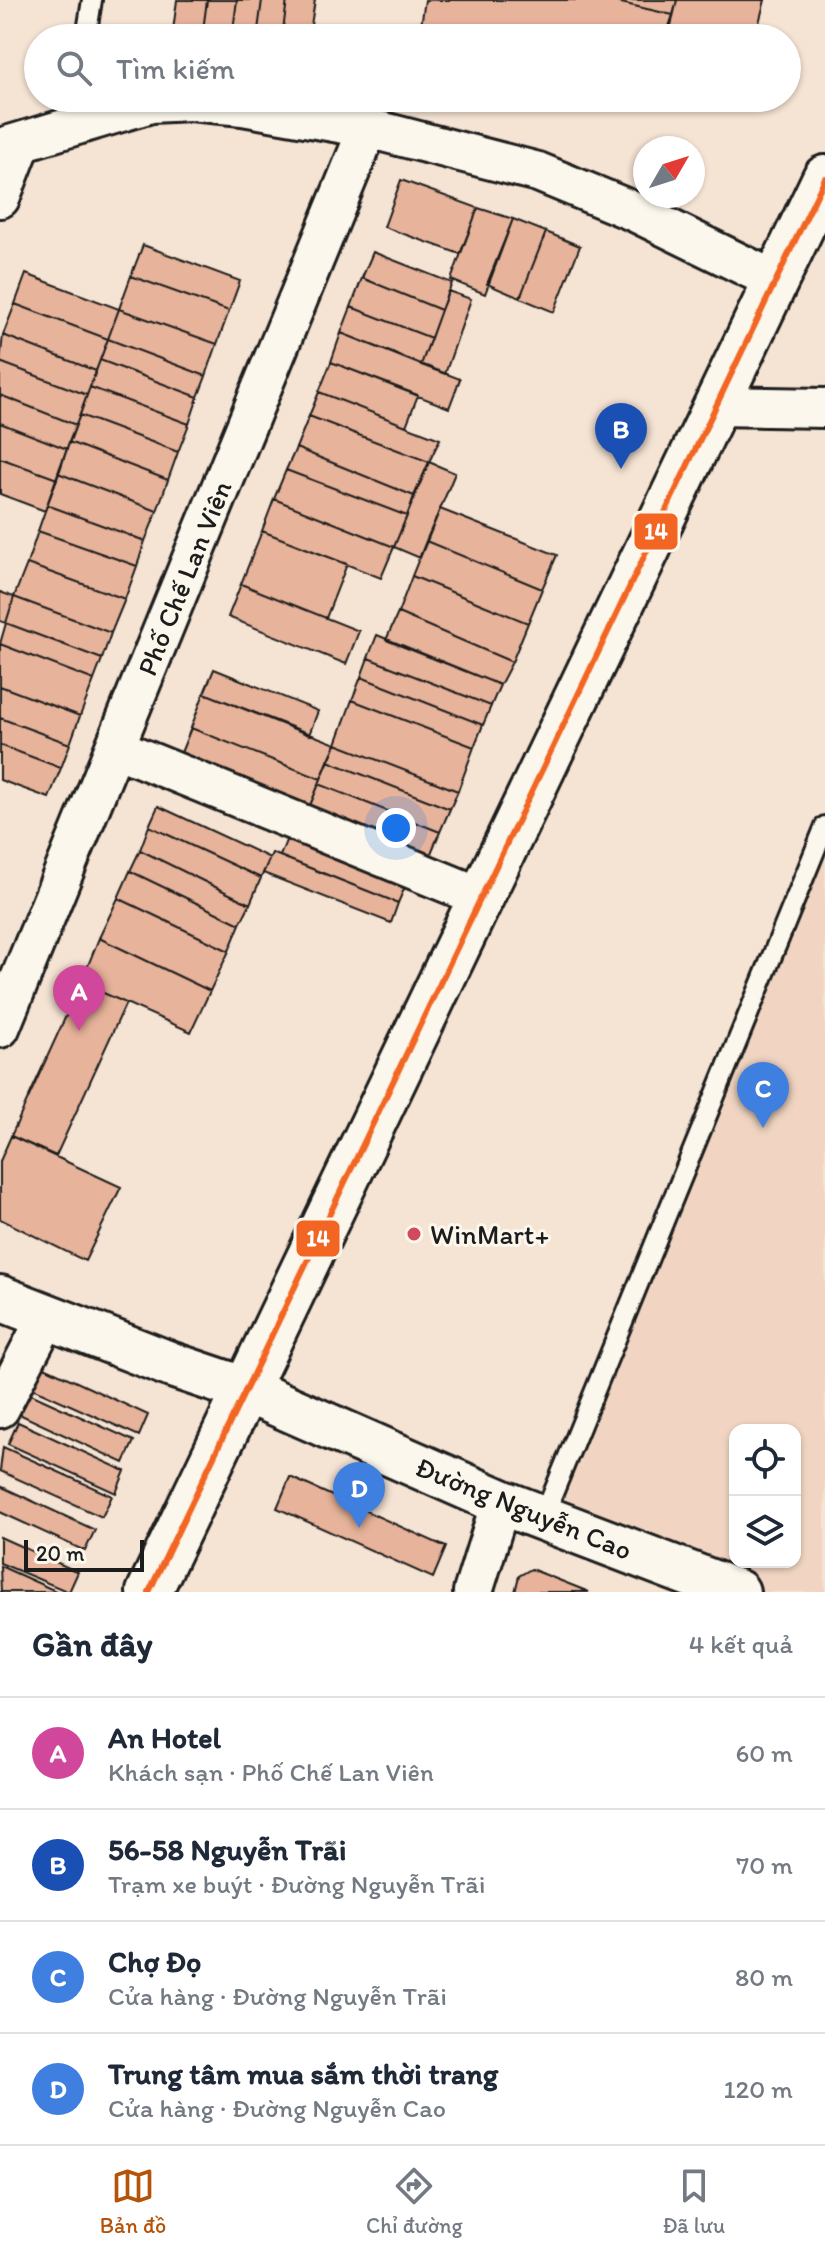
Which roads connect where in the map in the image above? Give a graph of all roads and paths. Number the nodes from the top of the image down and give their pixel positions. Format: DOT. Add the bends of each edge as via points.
graph roads {
  1 [pos="92,0"];
  2 [pos="88,24"];
  3 [pos="73,112"];
  4 [pos="263,112"];
  5 [pos="368,128"];
  6 [pos="10,146"];
  7 [pos="825,178"];
  8 [pos="0,198"];
  9 [pos="776,281"];
  10 [pos="715,406"];
  11 [pos="825,408"];
  12 [pos="116,748"];
  13 [pos="825,826"];
  14 [pos="481,897"];
  15 [pos="0,1028"];
  16 [pos="0,1298"];
  17 [pos="48,1315"];
  18 [pos="246,1390"];
  19 [pos="0,1408"];
  20 [pos="501,1502"];
  21 [pos="543,1518"];
  22 [pos="149,1592"];
  23 [pos="473,1592"];
  24 [pos="737,1592"];
  1 -- 2 [label="lane"];
  3 -- 6 [label="street"];
  4 -- 5 [label="street"];
  5 -- 9 [label="street" via="538,172 635,212"];
  5 -- 12 [label="street, Phố Chế Lan Viên"];
  6 -- 8 [label="street"];
  7 -- 9 [label="main road"];
  9 -- 10 [label="main road"];
  10 -- 11 [label="street"];
  10 -- 14 [label="main road"];
  12 -- 14 [label="street"];
  12 -- 15 [label="street, Phố Chế Lan Viên"];
  13 -- 21 [label="lane"];
  14 -- 18 [label="main road"];
  16 -- 17 [label="main road, Đường Nguyễn Cao"];
  17 -- 18 [label="main road, Đường Nguyễn Cao"];
  17 -- 19 [label="street"];
  18 -- 20 [label="main road, Đường Nguyễn Cao"];
  18 -- 22 [label="main road"];
  20 -- 21 [label="main road, Đường Nguyễn Cao"];
  20 -- 23 [label="street"];
  21 -- 24 [label="main road, Đường Nguyễn Cao"];
}
